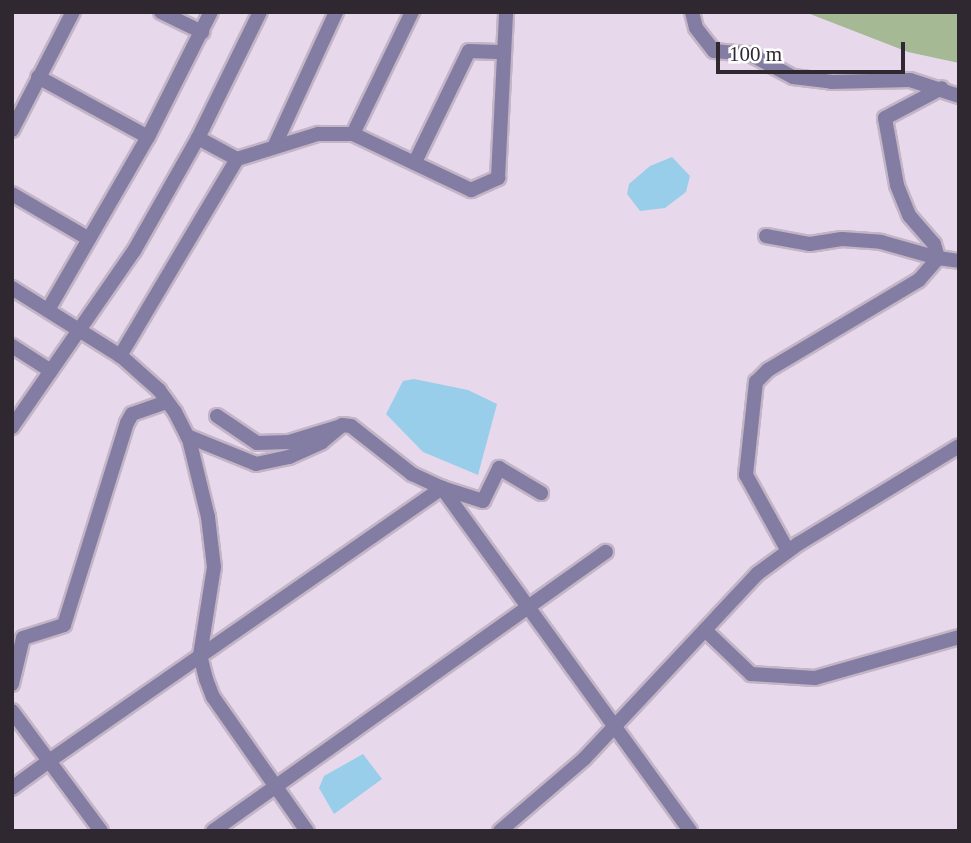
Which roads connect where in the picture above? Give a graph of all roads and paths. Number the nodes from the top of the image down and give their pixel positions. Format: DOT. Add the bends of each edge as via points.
graph roads {
  1 [pos="73,12"];
  2 [pos="161,12"];
  3 [pos="211,12"];
  4 [pos="260,12"];
  5 [pos="336,12"];
  6 [pos="412,12"];
  7 [pos="506,12"];
  8 [pos="692,12"];
  9 [pos="202,32"];
  10 [pos="504,52"];
  11 [pos="38,77"];
  12 [pos="942,88"];
  13 [pos="959,96"];
  14 [pos="17,110"];
  15 [pos="12,130"];
  16 [pos="353,134"];
  17 [pos="148,137"];
  18 [pos="198,138"];
  19 [pos="274,147"];
  20 [pos="237,159"];
  21 [pos="415,162"];
  22 [pos="12,194"];
  23 [pos="766,236"];
  24 [pos="89,239"];
  25 [pos="938,258"];
  26 [pos="959,261"];
  27 [pos="12,288"];
  28 [pos="48,310"];
  29 [pos="81,332"];
  30 [pos="12,346"];
  31 [pos="120,356"];
  32 [pos="51,371"];
  33 [pos="167,402"];
  34 [pos="217,416"];
  35 [pos="14,422"];
  36 [pos="342,425"];
  37 [pos="187,436"];
  38 [pos="959,446"];
  39 [pos="442,488"];
  40 [pos="541,493"];
  41 [pos="788,551"];
  42 [pos="606,552"];
  43 [pos="527,606"];
  44 [pos="705,630"];
  45 [pos="959,637"];
  46 [pos="200,655"];
  47 [pos="12,684"];
  48 [pos="12,711"];
  49 [pos="616,726"];
  50 [pos="49,761"];
  51 [pos="272,784"];
  52 [pos="12,789"];
  53 [pos="101,831"];
  54 [pos="212,831"];
  55 [pos="307,831"];
  56 [pos="500,831"];
  57 [pos="690,831"];
  1 -- 11 [label="street"];
  2 -- 9 [label="street"];
  3 -- 9 [label="street"];
  4 -- 18 [label="street"];
  5 -- 19 [label="street"];
  6 -- 16 [label="street"];
  7 -- 10 [label="street"];
  8 -- 12 [label="street" via="696,27 714,51 750,54 793,77 831,82 910,80"];
  9 -- 17 [label="street"];
  10 -- 21 [label="street" via="469,51"];
  10 -- 21 [label="street" via="498,178 471,190"];
  11 -- 14 [label="street"];
  11 -- 17 [label="street"];
  12 -- 13 [label="street"];
  12 -- 25 [label="street" via="885,118 897,185 909,215 934,244"];
  14 -- 15 [label="street"];
  16 -- 19 [label="street" via="318,134"];
  16 -- 21 [label="street"];
  17 -- 24 [label="street"];
  18 -- 20 [label="street"];
  18 -- 29 [label="street"];
  19 -- 20 [label="street"];
  20 -- 31 [label="street"];
  22 -- 24 [label="street"];
  23 -- 25 [label="street" via="810,244 842,239 881,242"];
  24 -- 28 [label="street"];
  25 -- 26 [label="street"];
  25 -- 41 [label="street" via="919,279 768,370 756,382 746,475"];
  27 -- 28 [label="street"];
  28 -- 29 [label="street"];
  29 -- 31 [label="street"];
  29 -- 32 [label="street"];
  30 -- 32 [label="street"];
  31 -- 33 [label="street"];
  32 -- 35 [label="street"];
  33 -- 37 [label="street"];
  33 -- 47 [label="street" via="132,414 64,625 23,638"];
  34 -- 36 [label="street" via="257,443 289,442"];
  36 -- 37 [label="street" via="322,442 289,457 256,464"];
  36 -- 39 [label="street" via="351,426 412,474"];
  37 -- 46 [label="street" via="208,517 214,567"];
  38 -- 41 [label="street"];
  39 -- 40 [label="street" via="483,501 499,468"];
  39 -- 43 [label="street"];
  39 -- 46 [label="street"];
  41 -- 44 [label="street" via="757,574"];
  42 -- 43 [label="street"];
  43 -- 49 [label="street"];
  43 -- 51 [label="street"];
  44 -- 45 [label="street" via="751,674 815,678"];
  44 -- 49 [label="street"];
  46 -- 50 [label="street"];
  46 -- 51 [label="street" via="213,697"];
  48 -- 50 [label="street"];
  49 -- 56 [label="street" via="547,794"];
  49 -- 57 [label="street"];
  50 -- 52 [label="street"];
  50 -- 53 [label="street"];
  51 -- 54 [label="street"];
  51 -- 55 [label="street"];
}
